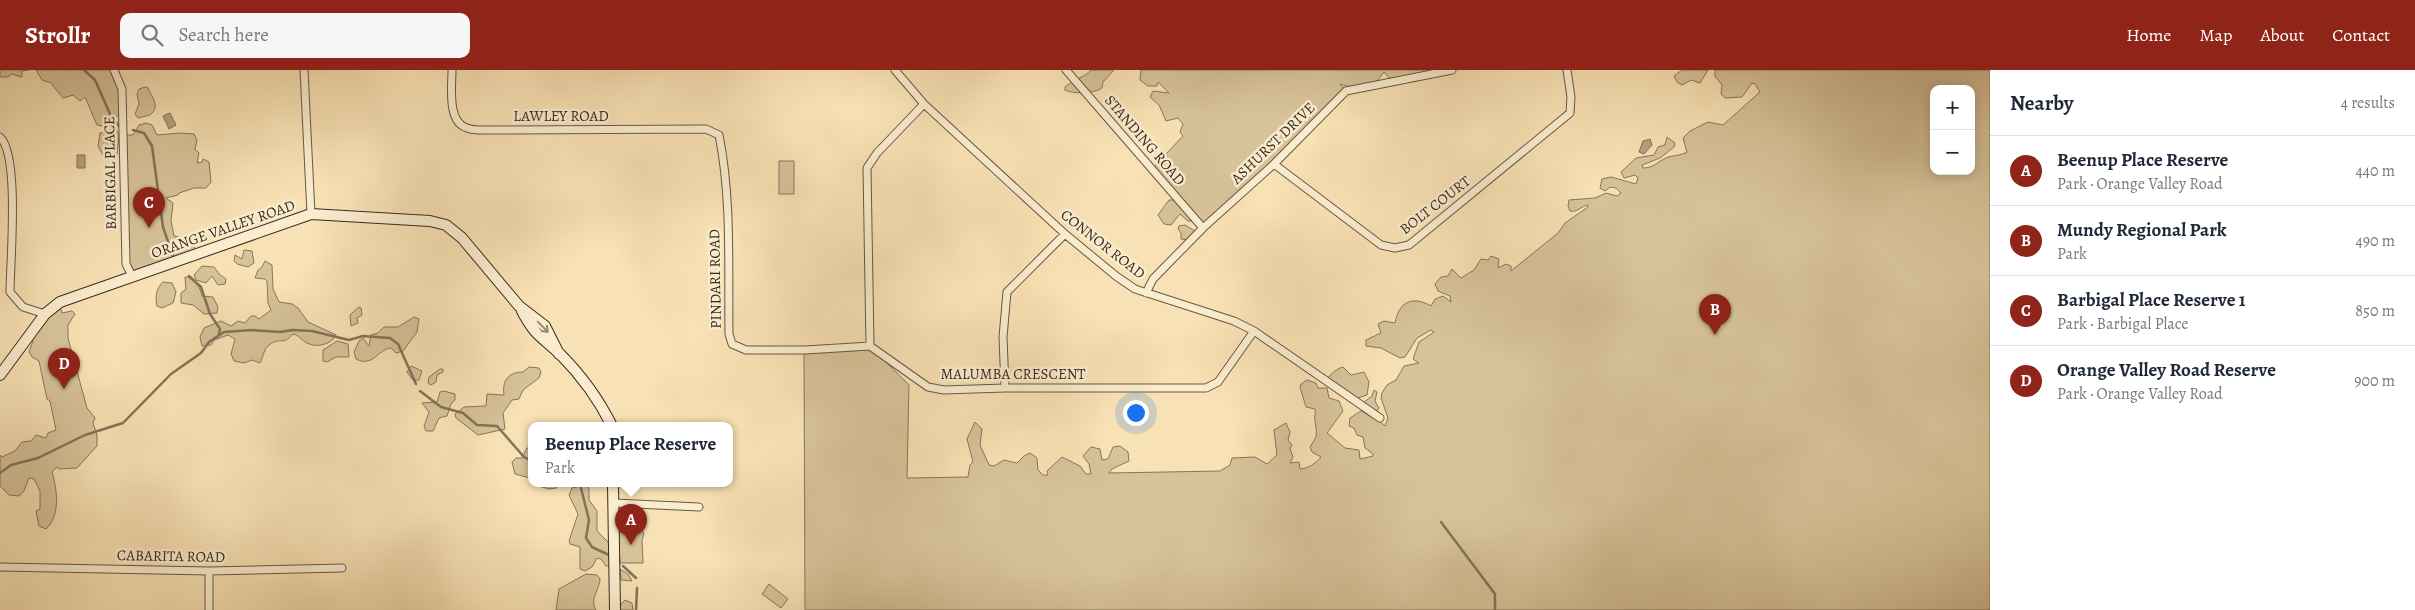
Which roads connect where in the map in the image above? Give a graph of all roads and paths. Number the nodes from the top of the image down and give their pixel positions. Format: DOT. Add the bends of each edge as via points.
graph roads {
  1 [pos="114,70"];
  2 [pos="304,70"];
  3 [pos="452,70"];
  4 [pos="895,70"];
  5 [pos="1066,70"];
  6 [pos="1452,70"];
  7 [pos="1567,70"];
  8 [pos="924,104"];
  9 [pos="719,135"];
  10 [pos="0,138"];
  11 [pos="1274,164"];
  12 [pos="311,214"];
  13 [pos="1203,228"];
  14 [pos="1065,234"];
  15 [pos="132,276"];
  16 [pos="1146,293"];
  17 [pos="45,314"];
  18 [pos="1254,331"];
  19 [pos="870,346"];
  20 [pos="0,375"];
  21 [pos="1005,388"];
  22 [pos="1380,418"];
  23 [pos="610,422"];
  24 [pos="614,487"];
  25 [pos="614,503"];
  26 [pos="699,507"];
  27 [pos="0,567"];
  28 [pos="342,568"];
  29 [pos="209,570"];
  30 [pos="614,588"];
  31 [pos="209,610"];
  32 [pos="610,610"];
  33 [pos="615,610"];
  1 -- 15 [label="street, BARBIGAL PLACE" via="122,88 126,264"];
  2 -- 12 [label="street"];
  3 -- 9 [label="street, LAWLEY ROAD" via="456,119 466,128 706,129"];
  4 -- 8 [label="street, CONNOR ROAD"];
  5 -- 13 [label="street, STANDING ROAD"];
  6 -- 11 [label="street, ASHURST DRIVE" via="1346,91"];
  7 -- 11 [label="street, BOLT COURT" via="1570,113 1409,245 1396,248 1381,245"];
  8 -- 14 [label="street, CONNOR ROAD"];
  8 -- 19 [label="street" via="876,153 867,168"];
  9 -- 19 [label="street, PINDARI ROAD" via="728,222 728,334 732,344 746,350"];
  10 -- 17 [label="street" via="9,162 13,195 10,292 23,307"];
  11 -- 13 [label="street, ASHURST DRIVE"];
  12 -- 15 [label="street, ORANGE VALLEY ROAD"];
  12 -- 23 [label="street, ORANGE VALLEY ROAD" via="430,221 446,225 462,238 519,306 532,330 559,354 600,402"];
  13 -- 16 [label="street, ASHURST DRIVE" via="1153,278"];
  14 -- 16 [label="street, CONNOR ROAD" via="1116,276"];
  14 -- 21 [label="street" via="1007,292 1003,337"];
  15 -- 17 [label="street, ORANGE VALLEY ROAD" via="60,302"];
  16 -- 18 [label="street, CONNOR ROAD" via="1234,320"];
  17 -- 20 [label="street, ORANGE VALLEY ROAD"];
  18 -- 21 [label="street, MALUMBA CRESCENT" via="1218,382 1206,388"];
  18 -- 22 [label="street, CONNOR ROAD"];
  19 -- 21 [label="street, MALUMBA CRESCENT" via="928,387 944,390"];
  24 -- 25 [label="street"];
  25 -- 26 [label="street"];
  25 -- 30 [label="street"];
  27 -- 29 [label="street, CABARITA ROAD"];
  28 -- 29 [label="street, CABARITA ROAD"];
  29 -- 31 [label="street"];
  30 -- 32 [label="street"];
  30 -- 33 [label="street"];
}
